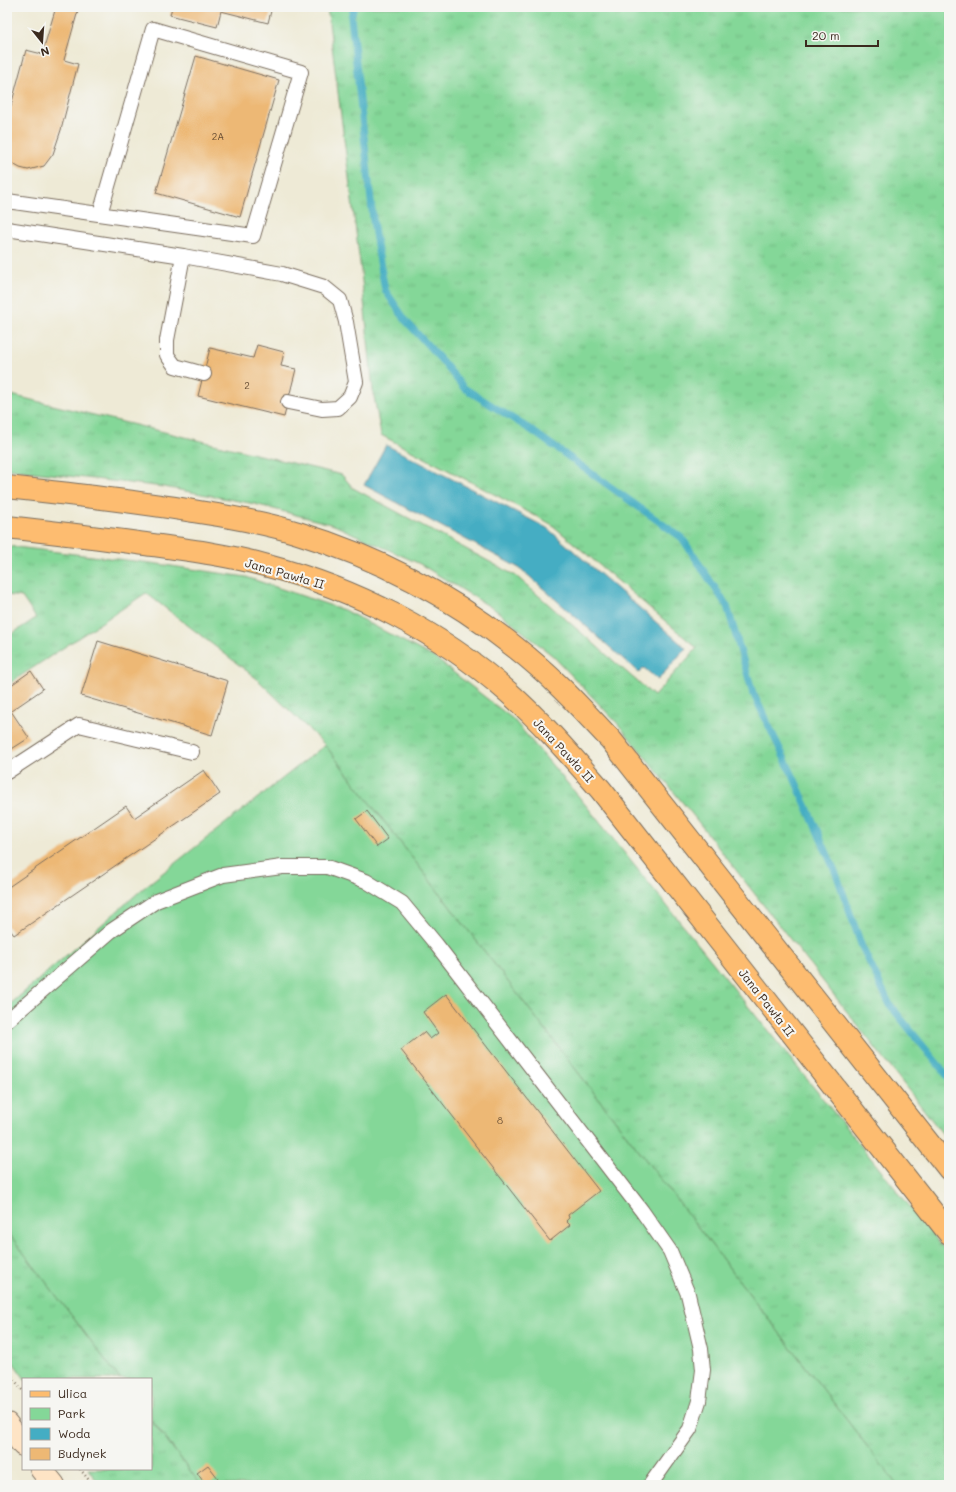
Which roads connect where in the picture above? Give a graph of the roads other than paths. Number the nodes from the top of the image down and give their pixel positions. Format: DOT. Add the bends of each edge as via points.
graph roads {
  1 [pos="7,201"];
  2 [pos="100,214"];
  3 [pos="7,230"];
  4 [pos="183,256"];
  5 [pos="204,374"];
  6 [pos="288,402"];
  7 [pos="7,487"];
  8 [pos="7,527"];
  9 [pos="192,752"];
  10 [pos="7,772"];
  11 [pos="7,1021"];
  12 [pos="949,1169"];
  13 [pos="949,1233"];
  14 [pos="7,1424"];
  15 [pos="22,1444"];
  16 [pos="42,1470"];
  17 [pos="54,1485"];
  18 [pos="650,1485"];
  1 -- 2 [label="lane"];
  2 -- 2 [label="lane" via="153,29 301,72 253,236"];
  3 -- 4 [label="lane"];
  4 -- 5 [label="lane" via="167,340 167,355 175,366"];
  4 -- 6 [label="lane" via="282,274 324,287 340,300 356,382 350,397 338,408 322,409"];
  7 -- 12 [label="main road" via="180,508 296,532 376,562 423,585 465,610 535,663 569,695 610,740"];
  8 -- 13 [label="main road, Jana Pawła II" via="185,549 267,566 354,595 420,629 468,660 508,692 542,725 601,790"];
  9 -- 10 [label="lane" via="79,725"];
  11 -- 18 [label="lane" via="111,932 156,901 223,875 282,867 327,867 366,881 402,903 642,1211 673,1258 688,1294 701,1348 703,1370 699,1401 690,1429"];
  14 -- 15 [label="street"];
  16 -- 17 [label="street"];
}
